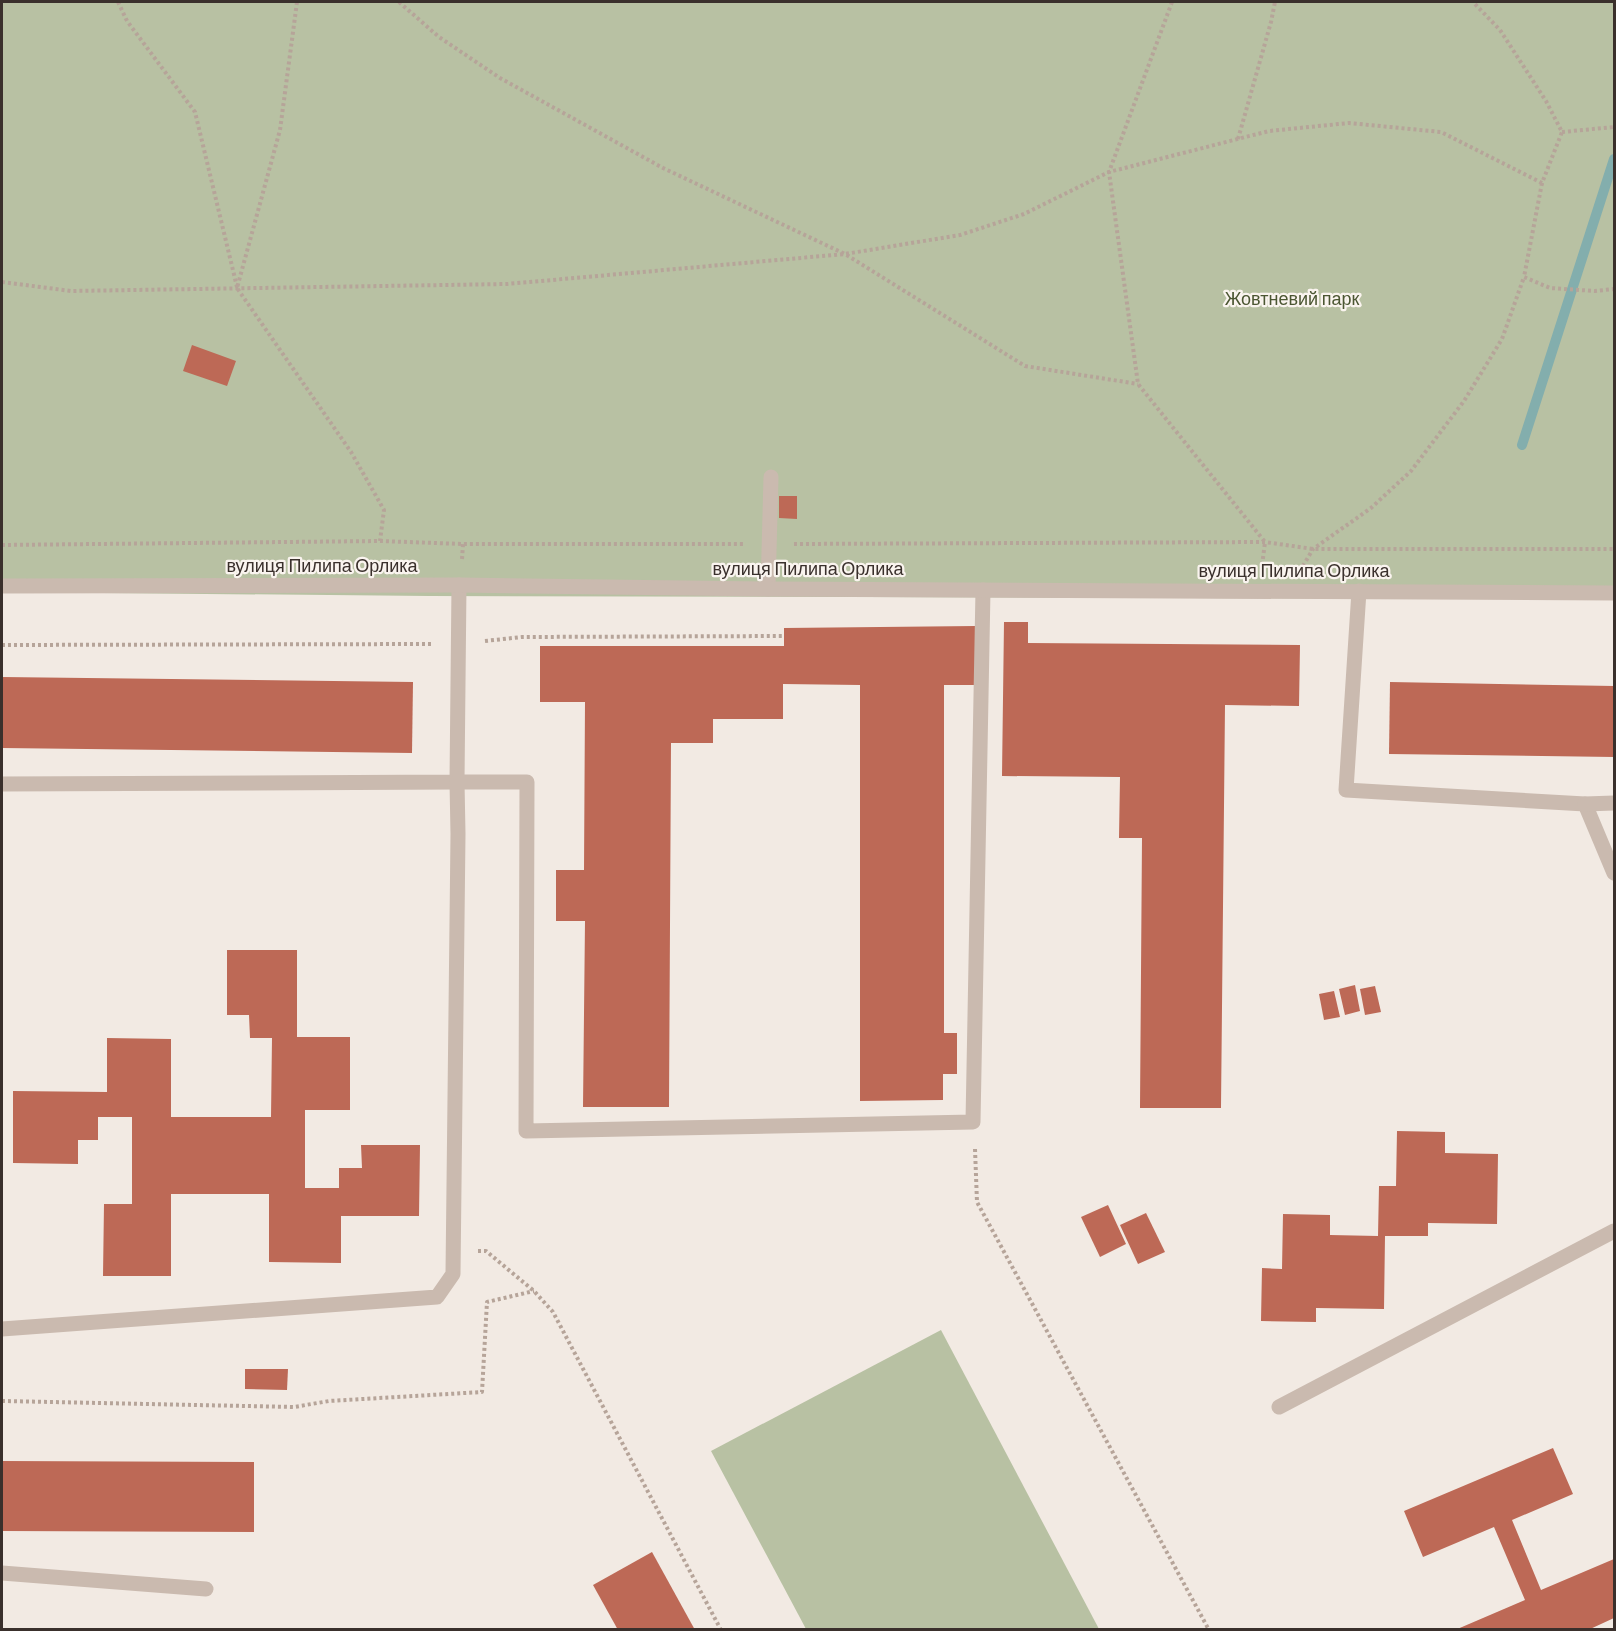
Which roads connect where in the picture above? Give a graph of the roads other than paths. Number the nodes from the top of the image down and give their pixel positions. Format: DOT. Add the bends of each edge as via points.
graph roads {
  1 [pos="771,477"];
  2 [pos="459,585"];
  3 [pos="2,586"];
  4 [pos="768,589"];
  5 [pos="983,590"];
  6 [pos="1359,591"];
  7 [pos="1614,593"];
  8 [pos="457,782"];
  9 [pos="2,784"];
  10 [pos="1614,803"];
  11 [pos="1585,804"];
  12 [pos="1614,873"];
  13 [pos="1614,1231"];
  14 [pos="2,1329"];
  15 [pos="1279,1407"];
  16 [pos="2,1573"];
  17 [pos="206,1589"];
  1 -- 4 [label="street"];
  2 -- 3 [label="street, вулиця Пилипа Орлика"];
  2 -- 4 [label="street, вулиця Пилипа Орлика"];
  2 -- 8 [label="street"];
  4 -- 5 [label="street, вулиця Пилипа Орлика"];
  5 -- 6 [label="street, вулиця Пилипа Орлика"];
  5 -- 8 [label="street" via="973,1122 526,1131 527,782"];
  6 -- 7 [label="street, вулиця Пилипа Орлика"];
  6 -- 11 [label="street" via="1346,790"];
  8 -- 9 [label="street"];
  8 -- 14 [label="street" via="454,1250 453,1274 437,1297"];
  10 -- 11 [label="street"];
  11 -- 12 [label="street"];
  13 -- 15 [label="street"];
  16 -- 17 [label="street"];
}
